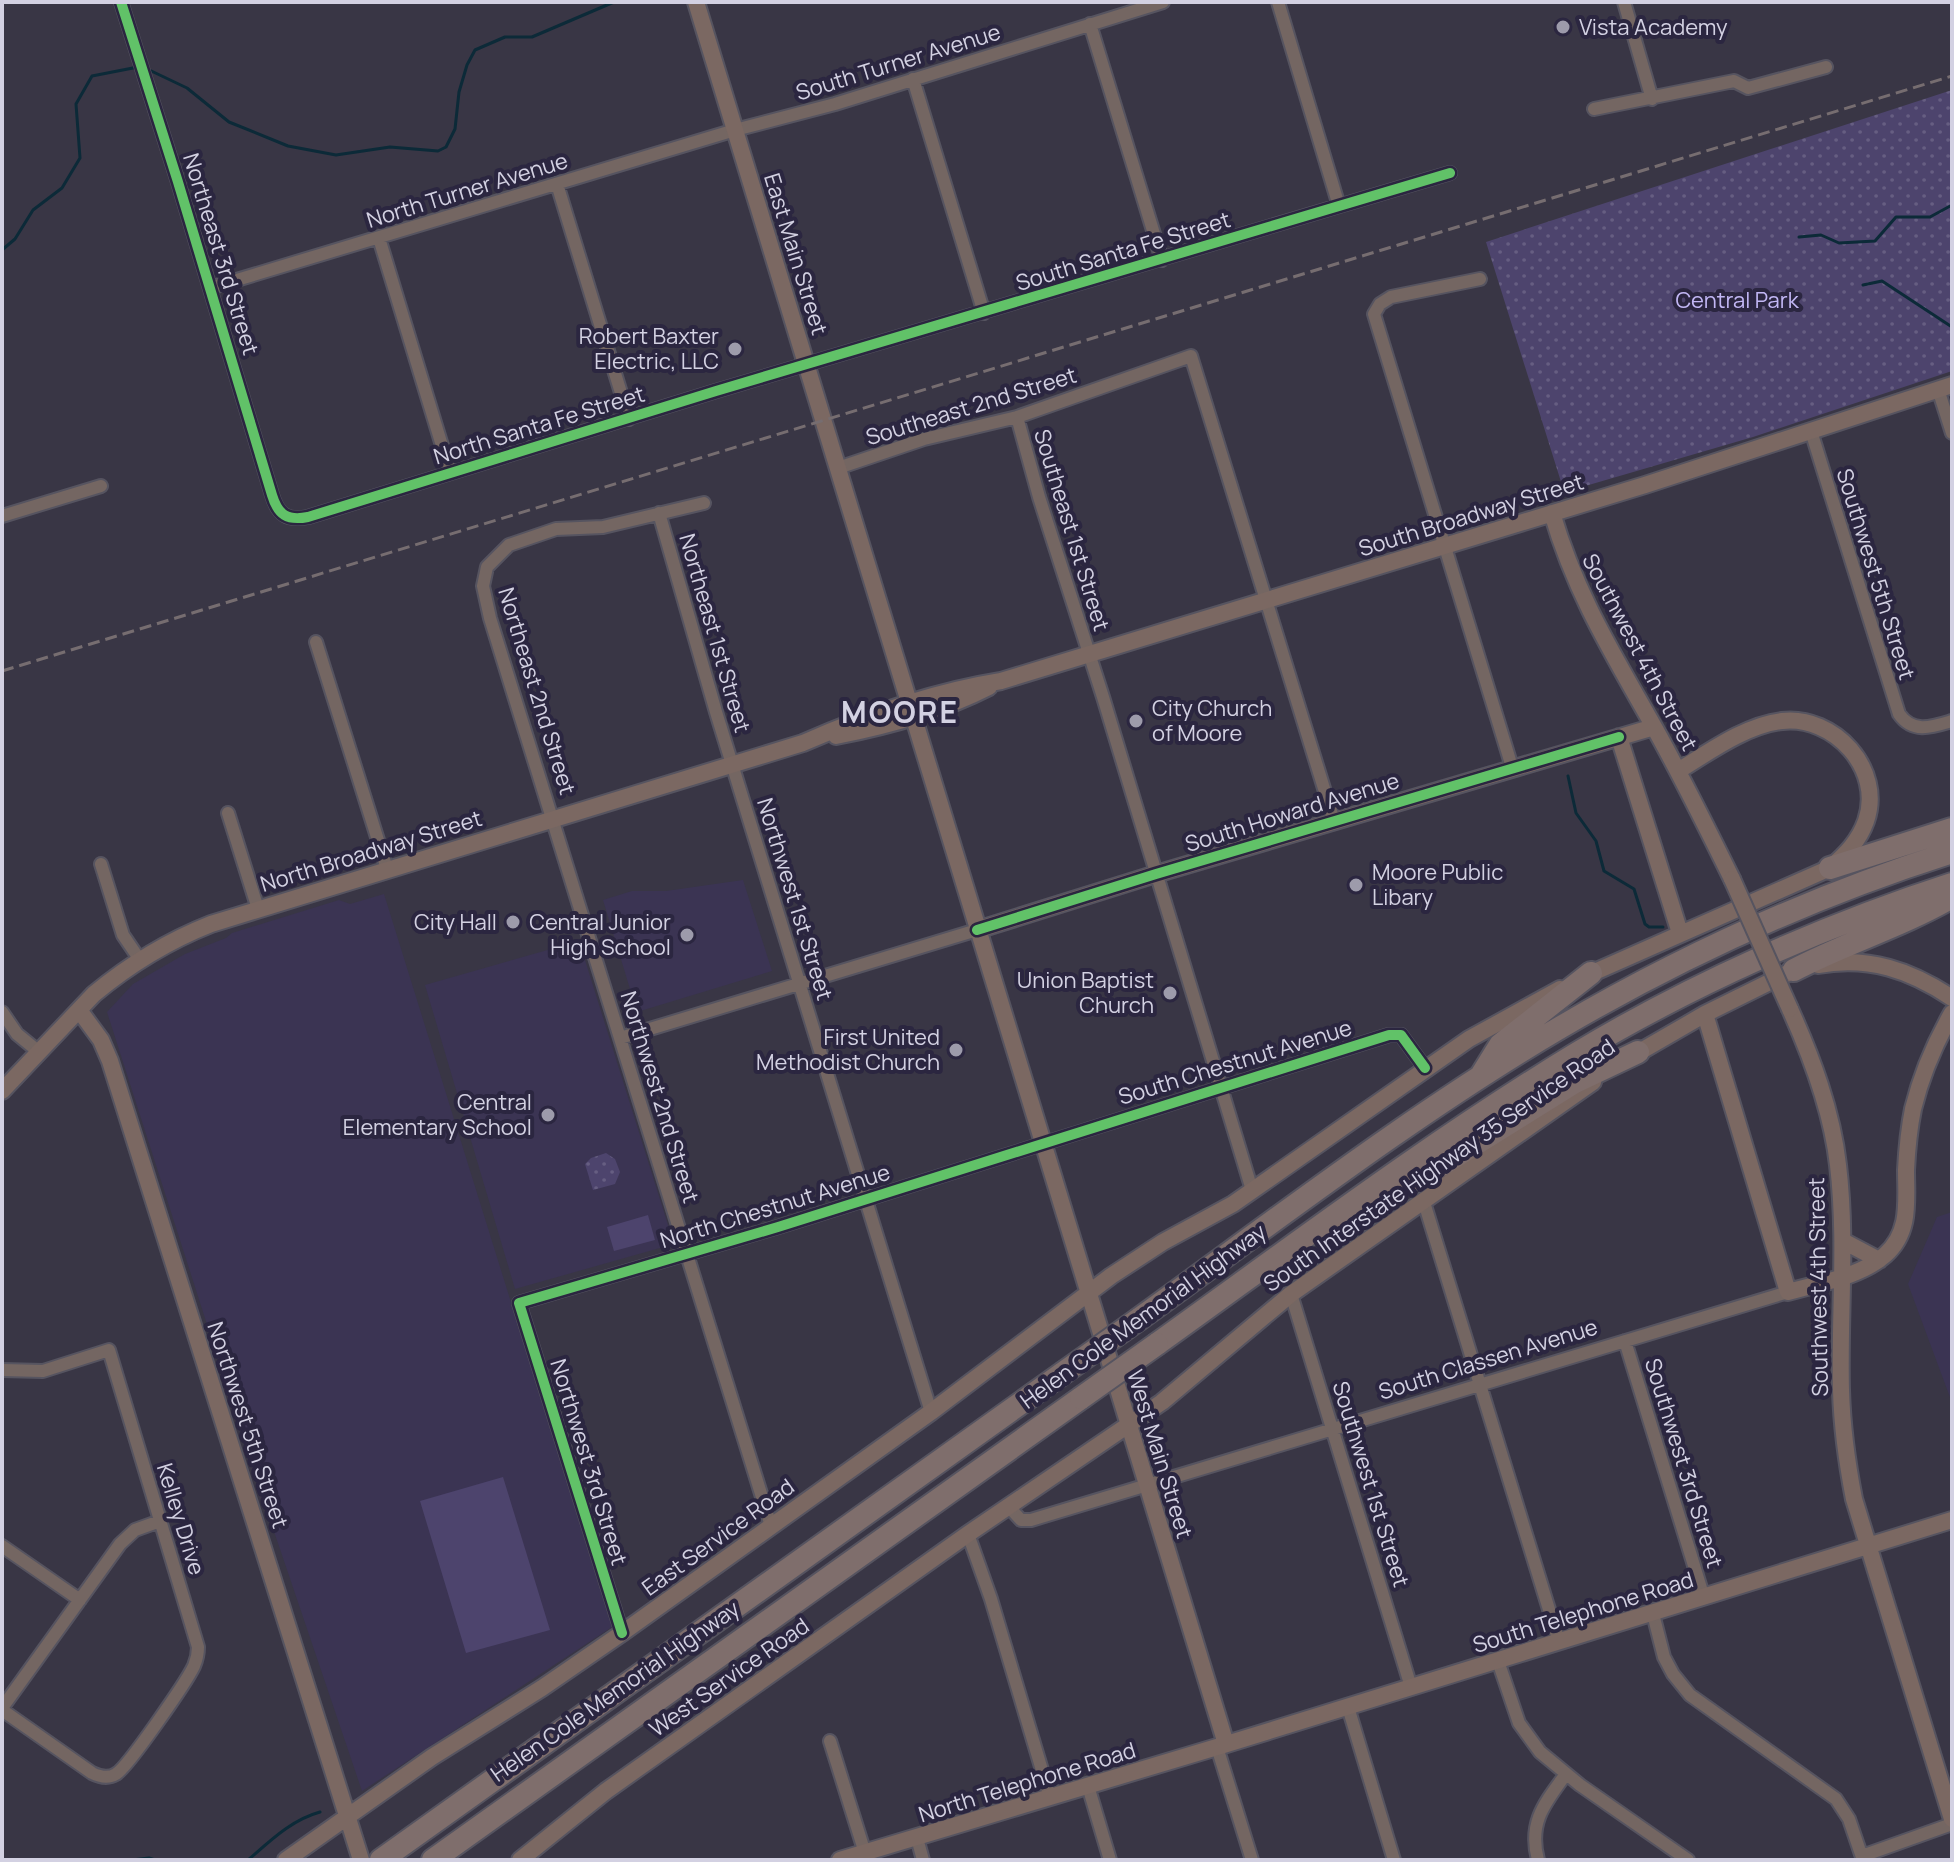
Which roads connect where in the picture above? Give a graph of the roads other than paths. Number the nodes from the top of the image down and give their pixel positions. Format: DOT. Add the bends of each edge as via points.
graph roads {
  1 [pos="121,2"];
  2 [pos="696,2"];
  3 [pos="1163,2"];
  4 [pos="1278,2"];
  5 [pos="1624,2"];
  6 [pos="1090,24"];
  7 [pos="1826,67"];
  8 [pos="913,79"];
  9 [pos="1652,99"];
  10 [pos="1594,109"];
  11 [pos="735,130"];
  12 [pos="1450,173"];
  13 [pos="557,184"];
  14 [pos="1339,206"];
  15 [pos="379,238"];
  16 [pos="1162,260"];
  17 [pos="1480,279"];
  18 [pos="210,288"];
  19 [pos="984,313"];
  20 [pos="806,365"];
  21 [pos="1945,387"];
  22 [pos="1017,417"];
  23 [pos="629,419"];
  24 [pos="1811,431"];
  25 [pos="1952,433"];
  26 [pos="838,468"];
  27 [pos="450,472"];
  28 [pos="101,486"];
  29 [pos="704,503"];
  30 [pos="659,513"];
  31 [pos="1552,513"];
  32 [pos="2,516"];
  33 [pos="284,516"];
  34 [pos="1443,546"];
  35 [pos="1265,601"];
  36 [pos="316,642"];
  37 [pos="1089,654"];
  38 [pos="911,710"];
  39 [pos="1952,721"];
  40 [pos="1654,727"];
  41 [pos="1619,737"];
  42 [pos="732,764"];
  43 [pos="1512,767"];
  44 [pos="1678,771"];
  45 [pos="228,813"];
  46 [pos="554,818"];
  47 [pos="1334,821"];
  48 [pos="1952,829"];
  49 [pos="1952,852"];
  50 [pos="101,864"];
  51 [pos="1830,868"];
  52 [pos="387,869"];
  53 [pos="1156,874"];
  54 [pos="1952,884"];
  55 [pos="1952,897"];
  56 [pos="258,909"];
  57 [pos="977,930"];
  58 [pos="1680,933"];
  59 [pos="140,960"];
  60 [pos="1794,970"];
  61 [pos="1591,973"];
  62 [pos="800,983"];
  63 [pos="1952,998"];
  64 [pos="79,1010"];
  65 [pos="2,1012"];
  66 [pos="1952,1013"];
  67 [pos="1705,1014"];
  68 [pos="620,1038"];
  69 [pos="39,1052"];
  70 [pos="1638,1052"];
  71 [pos="1425,1068"];
  72 [pos="1480,1078"];
  73 [pos="1221,1087"];
  74 [pos="2,1091"];
  75 [pos="1042,1143"];
  76 [pos="1252,1190"];
  77 [pos="865,1199"];
  78 [pos="1423,1199"];
  79 [pos="1353,1203"];
  80 [pos="1843,1241"];
  81 [pos="688,1254"];
  82 [pos="1879,1260"];
  83 [pos="1843,1276"];
  84 [pos="1088,1292"];
  85 [pos="1788,1292"];
  86 [pos="1291,1294"];
  87 [pos="519,1303"];
  88 [pos="1625,1341"];
  89 [pos="2,1370"];
  90 [pos="1481,1384"];
  91 [pos="931,1412"];
  92 [pos="1128,1426"];
  93 [pos="1332,1429"];
  94 [pos="1147,1485"];
  95 [pos="1008,1506"];
  96 [pos="1952,1520"];
  97 [pos="160,1521"];
  98 [pos="771,1526"];
  99 [pos="968,1534"];
  100 [pos="2,1546"];
  101 [pos="1867,1548"];
  102 [pos="1704,1598"];
  103 [pos="80,1600"];
  104 [pos="1653,1614"];
  105 [pos="622,1633"];
  106 [pos="1559,1642"];
  107 [pos="1498,1661"];
  108 [pos="1411,1687"];
  109 [pos="1348,1707"];
  110 [pos="2,1709"];
  111 [pos="830,1741"];
  112 [pos="1222,1746"];
  113 [pos="1566,1774"];
  114 [pos="1088,1786"];
  115 [pos="1050,1797"];
  116 [pos="348,1816"];
  117 [pos="1952,1822"];
  118 [pos="917,1838"];
  119 [pos="865,1853"];
  120 [pos="1862,1858"];
  121 [pos="286,1860"];
  122 [pos="361,1860"];
  123 [pos="381,1860"];
  124 [pos="433,1860"];
  125 [pos="520,1860"];
  126 [pos="840,1860"];
  127 [pos="923,1860"];
  128 [pos="1110,1860"];
  129 [pos="1252,1860"];
  130 [pos="1394,1860"];
  131 [pos="1538,1860"];
  132 [pos="1688,1860"];
  1 -- 18 [label="street, Northeast 3rd Street"];
  2 -- 11 [label="main road, East Main Street"];
  3 -- 6 [label="street, South Turner Avenue"];
  4 -- 14 [label="street"];
  5 -- 9 [label="street"];
  6 -- 8 [label="street, South Turner Avenue"];
  6 -- 16 [label="street"];
  7 -- 9 [label="street" via="1748,88 1734,81"];
  8 -- 11 [label="street, South Turner Avenue"];
  8 -- 19 [label="street"];
  9 -- 10 [label="street"];
  11 -- 13 [label="street, North Turner Avenue"];
  11 -- 20 [label="main road, East Main Street"];
  12 -- 14 [label="street, South Santa Fe Street"];
  13 -- 15 [label="street, North Turner Avenue"];
  13 -- 23 [label="street"];
  14 -- 16 [label="street, South Santa Fe Street"];
  15 -- 18 [label="street, North Turner Avenue"];
  15 -- 27 [label="street"];
  16 -- 19 [label="street, South Santa Fe Street"];
  17 -- 34 [label="street" via="1391,297 1374,314"];
  18 -- 33 [label="street, Northeast 3rd Street" via="272,495"];
  19 -- 20 [label="street, South Santa Fe Street"];
  20 -- 23 [label="street, North Santa Fe Street"];
  20 -- 26 [label="main road, East Main Street"];
  21 -- 24 [label="main road, South Broadway Street"];
  21 -- 25 [label="street"];
  22 -- 26 [label="street, Southeast 2nd Street" via="935,436"];
  22 -- 35 [label="street, Southeast 2nd Street" via="1191,356"];
  22 -- 37 [label="street, Southeast 1st Street"];
  23 -- 27 [label="street, North Santa Fe Street"];
  24 -- 31 [label="main road, South Broadway Street"];
  24 -- 39 [label="street, Southwest 5th Street" via="1896,708 1908,725"];
  26 -- 38 [label="main road, East Main Street"];
  27 -- 33 [label="street, North Santa Fe Street" via="308,517"];
  28 -- 32 [label="street"];
  29 -- 30 [label="street, Northeast 2nd Street"];
  30 -- 42 [label="street, Northeast 1st Street"];
  30 -- 46 [label="street, Northeast 2nd Street" via="603,527 556,529 509,545 487,567 484,595"];
  31 -- 34 [label="main road, South Broadway Street"];
  31 -- 40 [label="main road, Southwest 4th Street" via="1582,598"];
  34 -- 35 [label="main road, South Broadway Street"];
  34 -- 43 [label="street"];
  35 -- 37 [label="main road, South Broadway Street"];
  35 -- 47 [label="street"];
  36 -- 52 [label="street"];
  37 -- 38 [label="main road, South Broadway Street" via="1001,681 961,687"];
  37 -- 53 [label="street"];
  38 -- 42 [label="main road, North Broadway Street" via="856,720"];
  38 -- 57 [label="main road, West Main Street"];
  40 -- 41 [label="main road, South Howard Avenue"];
  40 -- 44 [label="main road, Southwest 4th Street"];
  41 -- 43 [label="main road, South Howard Avenue"];
  41 -- 58 [label="main road"];
  42 -- 46 [label="main road, North Broadway Street"];
  42 -- 62 [label="street, Northwest 1st Street"];
  43 -- 47 [label="main road, South Howard Avenue"];
  44 -- 51 [label="main road" via="1767,725 1794,721 1830,731 1855,755 1869,799 1859,838"];
  44 -- 80 [label="main road, Southwest 4th Street, bridge" via="1808,1049 1839,1166"];
  45 -- 56 [label="street"];
  46 -- 52 [label="main road, North Broadway Street"];
  46 -- 68 [label="street, Northwest 2nd Street"];
  47 -- 53 [label="main road, South Howard Avenue"];
  48 -- 51 [label="highway"];
  49 -- 72 [label="highway, Helen Cole Memorial Highway" via="1835,894 1696,955 1562,1026"];
  50 -- 59 [label="street" via="123,935"];
  51 -- 58 [label="main road"];
  52 -- 56 [label="main road, North Broadway Street"];
  53 -- 57 [label="main road, South Howard Avenue"];
  53 -- 73 [label="street"];
  54 -- 79 [label="highway, Helen Cole Memorial Highway" via="1800,941 1669,1003 1483,1113"];
  55 -- 60 [label="highway"];
  56 -- 59 [label="main road, North Broadway Street" via="196,930"];
  57 -- 62 [label="street"];
  57 -- 75 [label="main road, West Main Street"];
  58 -- 61 [label="main road, East Service Road"];
  59 -- 64 [label="main road, North Broadway Street"];
  60 -- 63 [label="main road, South Interstate Highway 35 Service Road" via="1843,961 1878,964 1918,977"];
  60 -- 67 [label="main road, South Interstate Highway 35 Service Road"];
  61 -- 71 [label="main road, East Service Road"];
  61 -- 72 [label="highway" via="1500,1045"];
  62 -- 68 [label="street"];
  62 -- 77 [label="street, Northwest 1st Street"];
  64 -- 69 [label="main road, North Broadway Street"];
  64 -- 116 [label="main road, Northwest 5th Street" via="110,1061"];
  65 -- 69 [label="street"];
  66 -- 82 [label="main road" via="1914,1108 1905,1225"];
  67 -- 70 [label="main road, South Interstate Highway 35 Service Road"];
  67 -- 85 [label="main road"];
  68 -- 81 [label="street, Northwest 2nd Street"];
  69 -- 74 [label="main road, North Broadway Street"];
  70 -- 78 [label="main road, South Interstate Highway 35 Service Road"];
  70 -- 79 [label="highway" via="1575,1082 1437,1168"];
  71 -- 73 [label="street, South Chestnut Avenue" via="1396,1034"];
  71 -- 76 [label="main road, East Service Road"];
  72 -- 123 [label="highway, Helen Cole Memorial Highway, bridge"];
  73 -- 75 [label="street, South Chestnut Avenue"];
  73 -- 76 [label="street"];
  75 -- 77 [label="street, North Chestnut Avenue"];
  75 -- 84 [label="main road, West Main Street"];
  76 -- 84 [label="main road, East Service Road"];
  77 -- 81 [label="street, North Chestnut Avenue"];
  77 -- 91 [label="street, Northwest 1st Street"];
  78 -- 86 [label="main road, South Interstate Highway 35 Service Road"];
  78 -- 90 [label="street"];
  79 -- 124 [label="highway, Helen Cole Memorial Highway, bridge"];
  80 -- 82 [label="main road"];
  80 -- 83 [label="main road, Southwest 4th Street"];
  81 -- 87 [label="street, North Chestnut Avenue"];
  81 -- 98 [label="street, Northwest 2nd Street"];
  82 -- 83 [label="main road, South Classen Avenue"];
  83 -- 85 [label="main road, South Classen Avenue"];
  83 -- 101 [label="main road, Southwest 4th Street" via="1846,1453"];
  84 -- 91 [label="main road, East Service Road"];
  84 -- 92 [label="main road, West Main Street"];
  85 -- 88 [label="street, South Classen Avenue"];
  86 -- 92 [label="main road, South Interstate Highway 35 Service Road"];
  86 -- 93 [label="street, Southwest 1st Street"];
  87 -- 105 [label="street, Northwest 3rd Street"];
  88 -- 90 [label="street, South Classen Avenue"];
  88 -- 102 [label="street, Southwest 3rd Street"];
  89 -- 97 [label="street, Kelley Drive" via="43,1371 109,1350"];
  90 -- 93 [label="street, South Classen Avenue"];
  90 -- 106 [label="street"];
  91 -- 98 [label="main road, East Service Road"];
  92 -- 94 [label="main road, West Main Street"];
  92 -- 95 [label="main road, South Interstate Highway 35 Service Road"];
  93 -- 94 [label="street, South Classen Avenue"];
  93 -- 108 [label="street, Southwest 1st Street"];
  94 -- 95 [label="street, South Classen Avenue" via="1031,1520 1021,1520"];
  94 -- 112 [label="main road, West Main Street"];
  95 -- 99 [label="main road, West Service Road"];
  96 -- 101 [label="main road, South Telephone Road"];
  97 -- 103 [label="street" via="127,1536"];
  97 -- 110 [label="street, Kelley Drive" via="196,1637 197,1659 127,1763 115,1775 104,1777 85,1769"];
  98 -- 105 [label="main road, East Service Road"];
  99 -- 115 [label="street"];
  99 -- 125 [label="main road, West Service Road" via="606,1791"];
  100 -- 103 [label="street"];
  101 -- 102 [label="main road, South Telephone Road"];
  101 -- 117 [label="main road, Southwest 4th Street"];
  102 -- 104 [label="main road, South Telephone Road"];
  103 -- 110 [label="street"];
  104 -- 106 [label="main road, South Telephone Road"];
  104 -- 120 [label="street" via="1664,1657 1680,1685 1836,1799"];
  105 -- 116 [label="main road, East Service Road"];
  106 -- 107 [label="main road, South Telephone Road"];
  107 -- 108 [label="main road, South Telephone Road"];
  107 -- 113 [label="street" via="1525,1734"];
  108 -- 109 [label="main road, South Telephone Road"];
  109 -- 112 [label="main road, South Telephone Road"];
  109 -- 130 [label="street"];
  111 -- 119 [label="street"];
  112 -- 114 [label="main road, North Telephone Road"];
  112 -- 129 [label="street, West Main Street"];
  113 -- 131 [label="street" via="1537,1819"];
  113 -- 132 [label="street"];
  114 -- 115 [label="main road, North Telephone Road"];
  114 -- 128 [label="street"];
  115 -- 118 [label="main road, North Telephone Road"];
  116 -- 121 [label="main road, East Service Road"];
  116 -- 122 [label="main road, Northwest 5th Street"];
  117 -- 120 [label="street"];
  118 -- 119 [label="main road, North Telephone Road"];
  118 -- 127 [label="street"];
  119 -- 126 [label="main road, North Telephone Road"];
}
